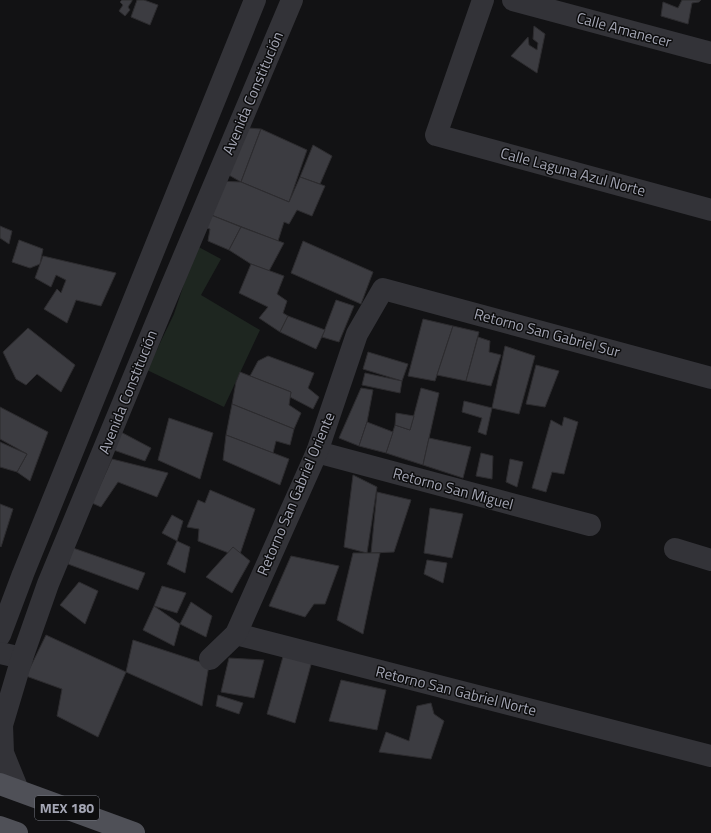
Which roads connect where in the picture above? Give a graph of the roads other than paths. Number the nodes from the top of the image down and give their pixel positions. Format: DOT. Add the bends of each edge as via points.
graph roads {
  1 [pos="255,0"];
  2 [pos="292,0"];
  3 [pos="483,0"];
  4 [pos="513,0"];
  5 [pos="711,53"];
  6 [pos="199,140"];
  7 [pos="229,151"];
  8 [pos="711,210"];
  9 [pos="383,289"];
  10 [pos="711,378"];
  11 [pos="317,452"];
  12 [pos="590,526"];
  13 [pos="675,549"];
  14 [pos="711,560"];
  15 [pos="23,574"];
  16 [pos="48,584"];
  17 [pos="236,634"];
  18 [pos="0,635"];
  19 [pos="0,653"];
  20 [pos="22,658"];
  21 [pos="210,659"];
  22 [pos="711,756"];
  23 [pos="9,787"];
  24 [pos="0,827"];
  25 [pos="17,833"];
  26 [pos="134,833"];
  1 -- 6 [label="street, Avenida Constitución"];
  2 -- 7 [label="street, Avenida Constitución"];
  3 -- 8 [label="street, Calle Laguna Azul Norte" via="436,135"];
  4 -- 5 [label="street, Calle Amanecer"];
  6 -- 7 [label="street"];
  6 -- 15 [label="street, Avenida Constitución"];
  7 -- 16 [label="street, Avenida Constitución"];
  9 -- 10 [label="street, Retorno San Gabriel Sur"];
  9 -- 11 [label="street, Retorno San Gabriel Oriente" via="357,334"];
  11 -- 12 [label="street, Retorno San Miguel"];
  11 -- 17 [label="street, Retorno San Gabriel Oriente"];
  13 -- 14 [label="street"];
  15 -- 16 [label="street"];
  15 -- 18 [label="street, Avenida Constitución"];
  16 -- 20 [label="street, Avenida Constitución"];
  17 -- 21 [label="street"];
  17 -- 22 [label="street, Retorno San Gabriel Norte"];
  19 -- 20 [label="street"];
  20 -- 23 [label="street, Avenida Constitución" via="2,725 3,753"];
  23 -- 26 [label="main road, MEX 180"];
  24 -- 25 [label="main road, MEX 180"];
}
